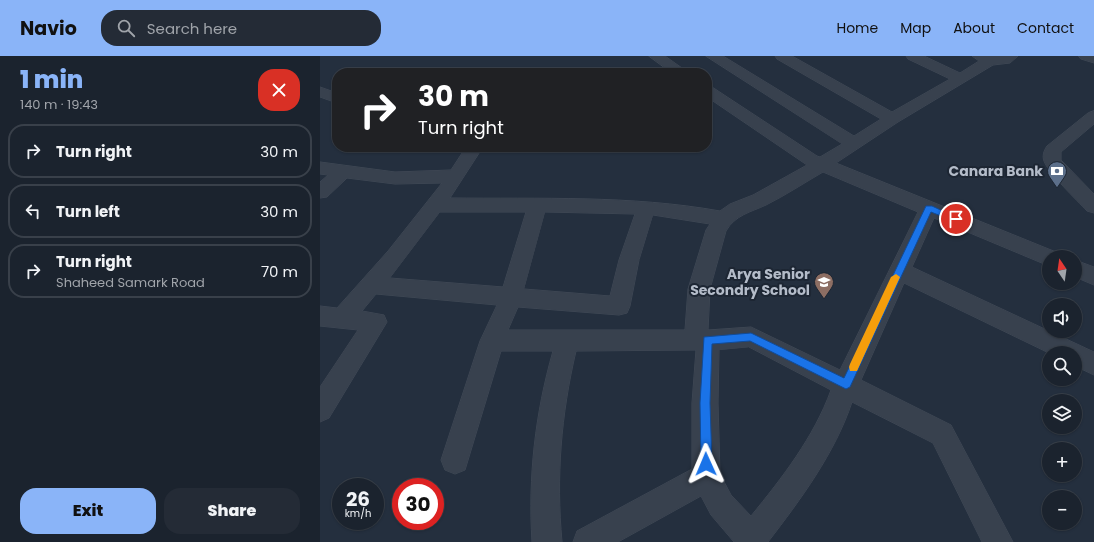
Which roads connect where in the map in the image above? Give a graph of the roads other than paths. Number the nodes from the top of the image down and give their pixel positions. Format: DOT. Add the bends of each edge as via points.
graph roads {
  1 [pos="656,56"];
  2 [pos="713,56"];
  3 [pos="782,56"];
  4 [pos="913,56"];
  5 [pos="1011,56"];
  6 [pos="1086,56"];
  7 [pos="984,59"];
  8 [pos="1094,59"];
  9 [pos="674,68"];
  10 [pos="960,78"];
  11 [pos="320,92"];
  12 [pos="712,93"];
  13 [pos="332,96"];
  14 [pos="1094,116"];
  15 [pos="892,119"];
  16 [pos="854,144"];
  17 [pos="472,152"];
  18 [pos="821,165"];
  19 [pos="320,168"];
  20 [pos="342,172"];
  21 [pos="456,176"];
  22 [pos="320,192"];
  23 [pos="435,205"];
  24 [pos="537,205"];
  25 [pos="1094,206"];
  26 [pos="646,208"];
  27 [pos="929,208"];
  28 [pos="723,218"];
  29 [pos="1042,255"];
  30 [pos="899,271"];
  31 [pos="1082,271"];
  32 [pos="1094,276"];
  33 [pos="372,285"];
  34 [pos="511,297"];
  35 [pos="331,317"];
  36 [pos="702,340"];
  37 [pos="492,341"];
  38 [pos="567,341"];
  39 [pos="1057,346"];
  40 [pos="1082,358"];
  41 [pos="1094,364"];
  42 [pos="846,384"];
  43 [pos="320,409"];
  44 [pos="455,460"];
  45 [pos="706,477"];
  46 [pos="750,541"];
  47 [pos="547,542"];
  48 [pos="588,542"];
  49 [pos="998,542"];
  1 -- 9 [label="street"];
  2 -- 16 [label="street"];
  3 -- 15 [label="street"];
  4 -- 10 [label="street"];
  5 -- 7 [label="street" via="1005,60"];
  6 -- 8 [label="street"];
  7 -- 10 [label="street"];
  10 -- 15 [label="street"];
  11 -- 13 [label="street"];
  12 -- 18 [label="street"];
  14 -- 25 [label="street" via="1053,150 1052,155 1056,165"];
  15 -- 16 [label="street"];
  16 -- 18 [label="street"];
  17 -- 21 [label="street"];
  18 -- 27 [label="street"];
  18 -- 28 [label="street"];
  19 -- 20 [label="street"];
  20 -- 21 [label="street" via="395,178"];
  20 -- 22 [label="street"];
  21 -- 23 [label="street"];
  23 -- 24 [label="street"];
  23 -- 33 [label="street"];
  24 -- 26 [label="street"];
  24 -- 34 [label="street"];
  26 -- 28 [label="street" via="695,212"];
  26 -- 34 [label="street" via="629,260 619,306"];
  27 -- 29 [label="street"];
  27 -- 30 [label="street"];
  28 -- 36 [label="street" via="716,230 699,289"];
  30 -- 39 [label="street"];
  30 -- 42 [label="street"];
  31 -- 32 [label="street"];
  33 -- 34 [label="street"];
  33 -- 35 [label="street"];
  34 -- 37 [label="street"];
  35 -- 43 [label="street" via="376,322"];
  36 -- 38 [label="street"];
  36 -- 42 [label="street" via="751,337"];
  36 -- 45 [label="street"];
  37 -- 38 [label="street"];
  37 -- 44 [label="street"];
  38 -- 47 [label="street" via="556,380 545,454 544,505"];
  40 -- 41 [label="street"];
  42 -- 46 [label="street" via="832,423 785,497"];
  42 -- 49 [label="street" via="942,434"];
  45 -- 46 [label="street" via="721,505"];
  45 -- 48 [label="street"];
}
